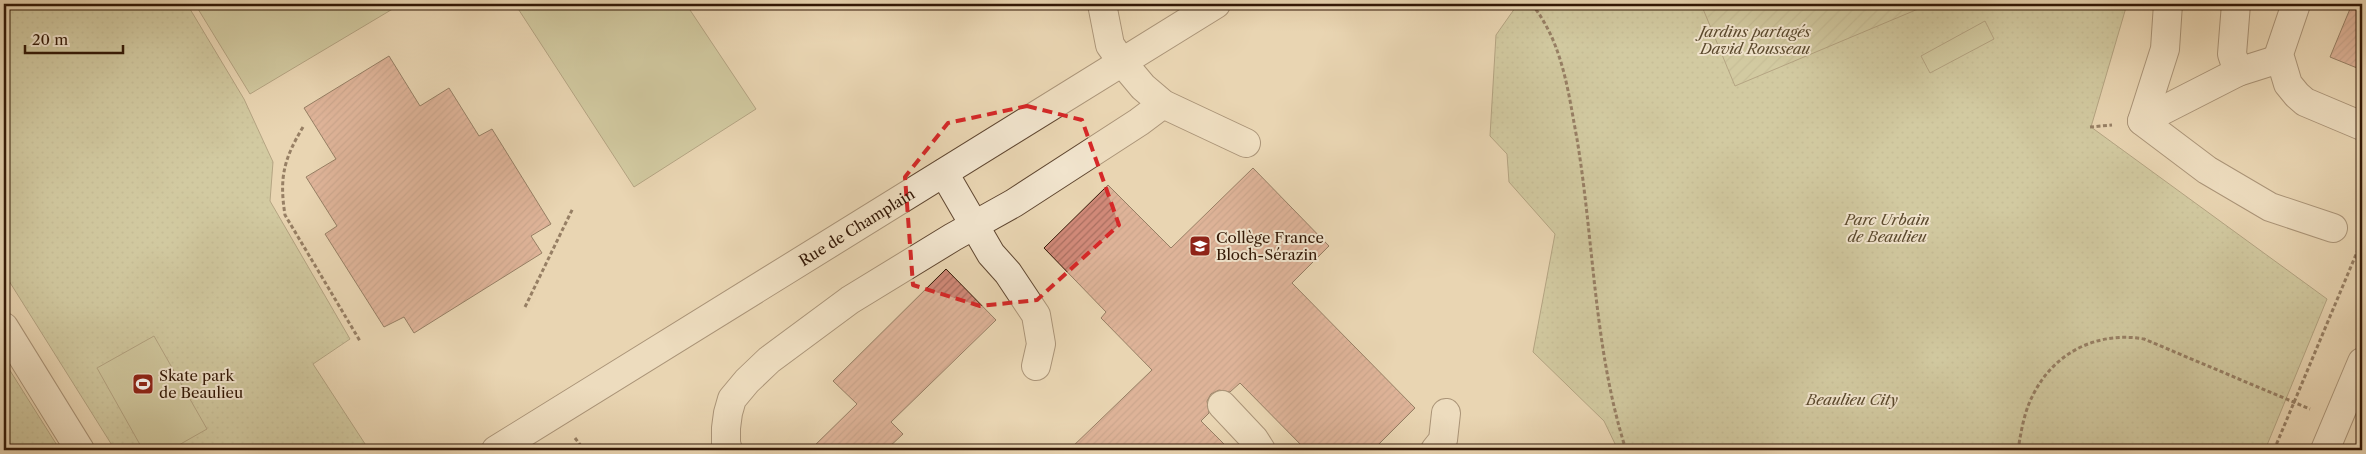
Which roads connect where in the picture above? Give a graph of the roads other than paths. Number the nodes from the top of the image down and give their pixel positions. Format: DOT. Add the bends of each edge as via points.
graph roads {
  1 [pos="1102,4"];
  2 [pos="1216,4"];
  3 [pos="2168,4"];
  4 [pos="2236,4"];
  5 [pos="2296,4"];
  6 [pos="2279,59"];
  7 [pos="1122,62"];
  8 [pos="2238,72"];
  9 [pos="1163,104"];
  10 [pos="2142,121"];
  11 [pos="2362,126"];
  12 [pos="1246,143"];
  13 [pos="944,173"];
  14 [pos="974,225"];
  15 [pos="2333,228"];
  16 [pos="4,327"];
  17 [pos="2362,362"];
  18 [pos="1036,366"];
  19 [pos="1222,405"];
  20 [pos="1446,413"];
  21 [pos="80,450"];
  22 [pos="496,450"];
  23 [pos="728,450"];
  24 [pos="1261,450"];
  25 [pos="1435,450"];
  26 [pos="2325,450"];
  1 -- 7 [label="street" via="1110,45"];
  2 -- 7 [label="street, Rue de Champlain"];
  3 -- 10 [label="street" via="2165,49"];
  4 -- 8 [label="street" via="2232,54"];
  5 -- 6 [label="street" via="2280,46"];
  6 -- 8 [label="street"];
  6 -- 11 [label="street" via="2284,75 2297,95 2309,104"];
  7 -- 9 [label="street"];
  7 -- 13 [label="street, Rue de Champlain"];
  8 -- 10 [label="street"];
  9 -- 12 [label="street"];
  9 -- 14 [label="street" via="1014,203"];
  10 -- 15 [label="street" via="2207,170 2270,207"];
  13 -- 14 [label="street"];
  13 -- 22 [label="street, Rue de Champlain"];
  14 -- 18 [label="street" via="991,254 1029,300 1036,315 1041,344"];
  14 -- 23 [label="street" via="850,300 769,360 732,399 726,428"];
  16 -- 21 [label="street"];
  17 -- 26 [label="street"];
  19 -- 24 [label="street"];
  20 -- 25 [label="street" via="1443,440"];
}
